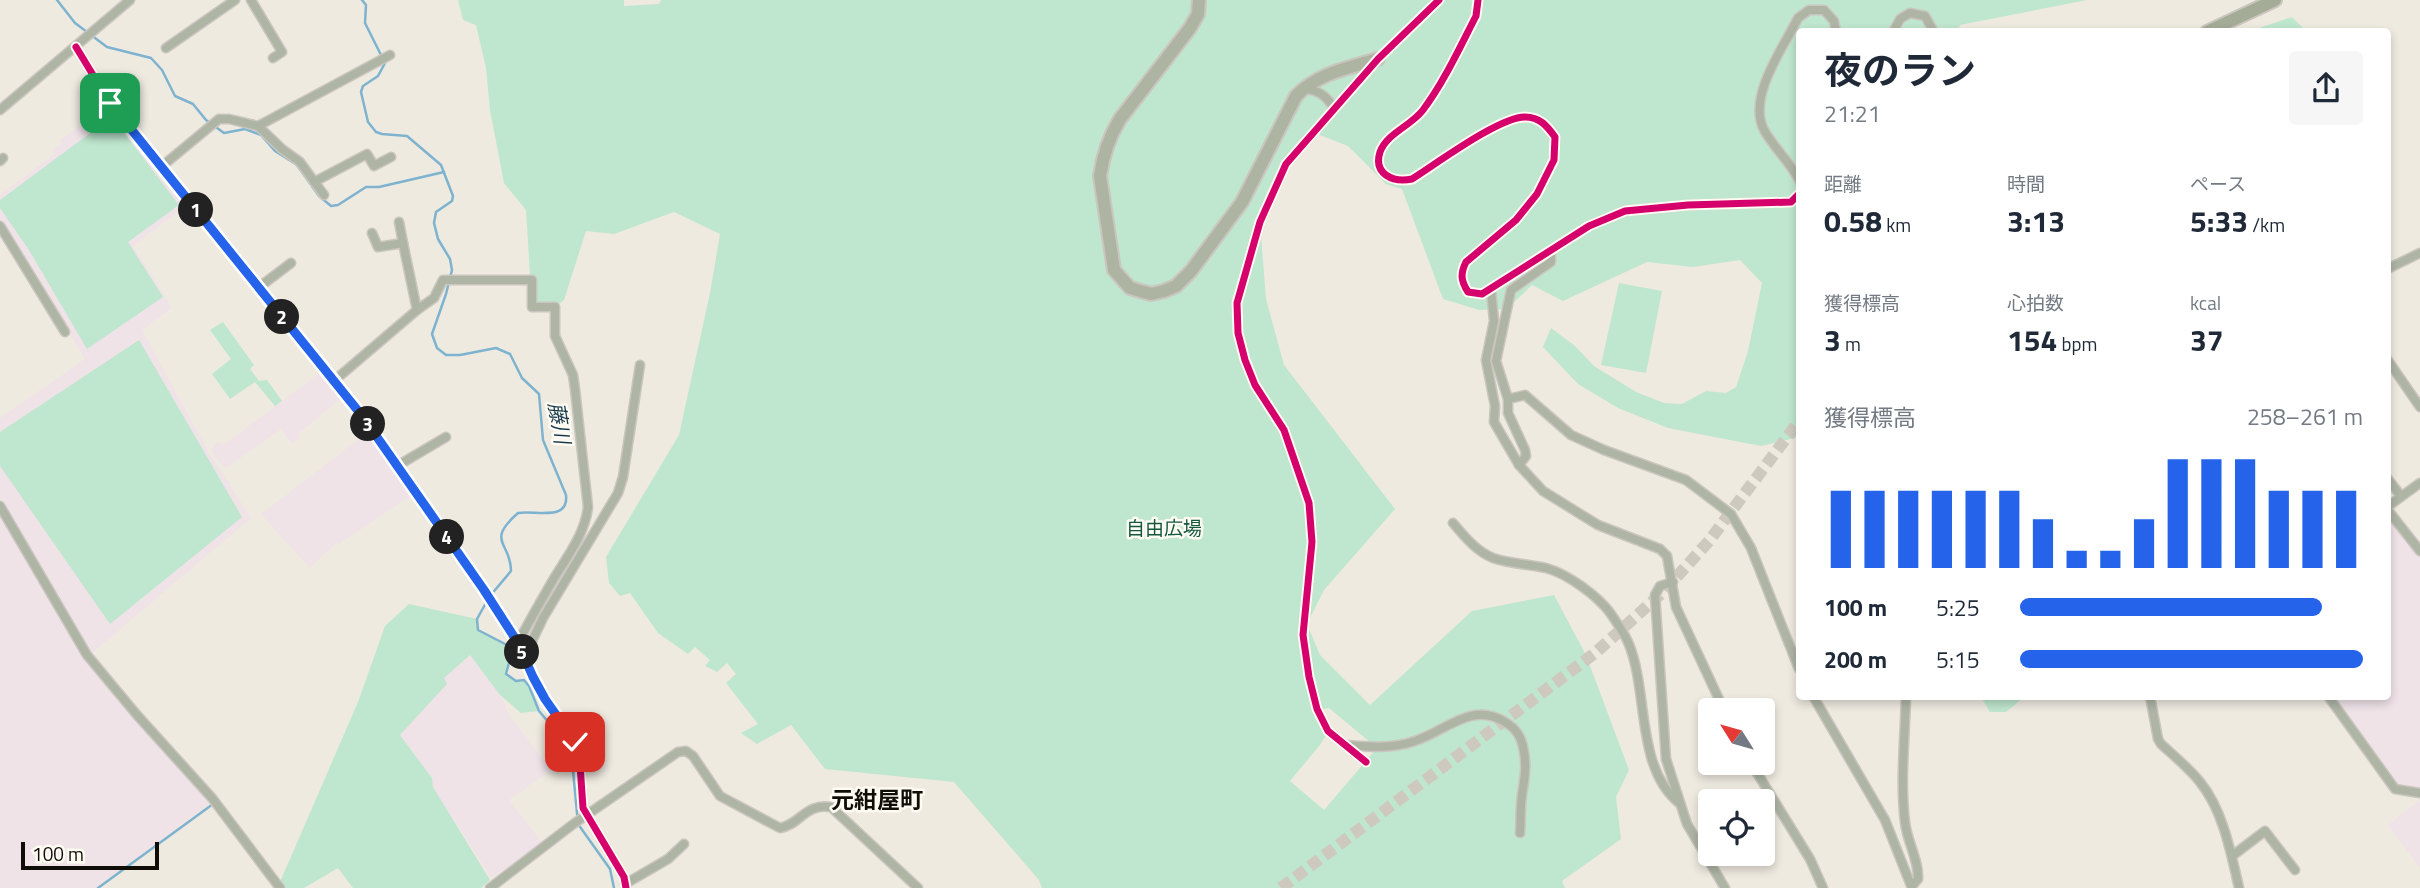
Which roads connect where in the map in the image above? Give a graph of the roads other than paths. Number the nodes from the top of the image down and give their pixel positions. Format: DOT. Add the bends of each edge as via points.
graph roads {
  1 [pos="130,0"];
  2 [pos="235,0"];
  3 [pos="251,0"];
  4 [pos="1199,0"];
  5 [pos="1439,0"];
  6 [pos="1478,0"];
  7 [pos="2275,0"];
  8 [pos="1835,28"];
  9 [pos="1895,28"];
  10 [pos="1932,28"];
  11 [pos="2216,28"];
  12 [pos="76,47"];
  13 [pos="166,48"];
  14 [pos="389,56"];
  15 [pos="273,58"];
  16 [pos="1378,59"];
  17 [pos="1302,89"];
  18 [pos="1334,108"];
  19 [pos="0,110"];
  20 [pos="258,126"];
  21 [pos="391,158"];
  22 [pos="161,167"];
  23 [pos="1796,176"];
  24 [pos="314,182"];
  25 [pos="324,195"];
  26 [pos="1796,197"];
  27 [pos="399,222"];
  28 [pos="0,226"];
  29 [pos="372,233"];
  30 [pos="402,243"];
  31 [pos="1551,251"];
  32 [pos="2420,253"];
  33 [pos="291,263"];
  34 [pos="2391,267"];
  35 [pos="258,288"];
  36 [pos="1491,289"];
  37 [pos="417,310"];
  38 [pos="65,332"];
  39 [pos="2391,365"];
  40 [pos="640,366"];
  41 [pos="335,380"];
  42 [pos="1508,399"];
  43 [pos="2420,407"];
  44 [pos="446,437"];
  45 [pos="1519,465"];
  46 [pos="397,466"];
  47 [pos="2391,483"];
  48 [pos="2420,483"];
  49 [pos="2401,496"];
  50 [pos="2391,505"];
  51 [pos="1,508"];
  52 [pos="2391,513"];
  53 [pos="1453,523"];
  54 [pos="2420,551"];
  55 [pos="1673,582"];
  56 [pos="518,643"];
  57 [pos="525,656"];
  58 [pos="1796,661"];
  59 [pos="1718,698"];
  60 [pos="1815,700"];
  61 [pos="1906,700"];
  62 [pos="2151,700"];
  63 [pos="2331,700"];
  64 [pos="1344,744"];
  65 [pos="1366,762"];
  66 [pos="1758,775"];
  67 [pos="2420,793"];
  68 [pos="1679,803"];
  69 [pos="585,816"];
  70 [pos="1520,833"];
  71 [pos="684,844"];
  72 [pos="2232,856"];
  73 [pos="2295,870"];
  74 [pos="626,886"];
  75 [pos="1912,887"];
  76 [pos="280,888"];
  77 [pos="490,888"];
  78 [pos="918,888"];
  79 [pos="1725,888"];
  80 [pos="1823,888"];
  81 [pos="2239,888"];
  1 -- 12 [label="street"];
  2 -- 13 [label="street"];
  3 -- 15 [label="street" via="282,52"];
  4 -- 17 [label="main road" via="1191,29 1120,119 1102,161 1112,263 1130,288 1151,294 1164,291 1191,271 1242,202"];
  5 -- 16 [label="street"];
  6 -- 36 [label="street" via="1476,16 1422,111 1392,135 1378,160 1391,180 1412,180 1507,120 1527,117 1543,121 1555,137 1554,160 1537,194 1461,271 1468,292 1482,294"];
  7 -- 11 [label="main road"];
  8 -- 23 [label="street" via="1824,10 1809,10 1798,18 1759,97 1764,131"];
  9 -- 10 [label="street" via="1910,13 1925,16"];
  12 -- 19 [label="street"];
  12 -- 22 [label="street" via="110,103"];
  14 -- 20 [label="street"];
  16 -- 17 [label="main road" via="1318,77"];
  16 -- 18 [label="street"];
  17 -- 18 [label="street" via="1317,90"];
  18 -- 64 [label="street" via="1280,176 1260,222 1237,303 1245,360 1284,430 1309,503 1312,542 1303,635 1317,709 1328,731"];
  20 -- 22 [label="street" via="229,119 212,124"];
  20 -- 24 [label="street" via="300,162"];
  21 -- 24 [label="street" via="374,166 367,153"];
  22 -- 35 [label="street"];
  24 -- 25 [label="street"];
  26 -- 31 [label="street" via="1791,202 1625,211"];
  27 -- 30 [label="street"];
  28 -- 38 [label="street"];
  29 -- 30 [label="street" via="378,247"];
  30 -- 37 [label="street"];
  31 -- 36 [label="street"];
  31 -- 42 [label="street" via="1551,262 1511,290 1496,361"];
  32 -- 34 [label="street"];
  33 -- 35 [label="street"];
  35 -- 41 [label="street"];
  36 -- 45 [label="street" via="1494,321 1486,360 1494,422"];
  37 -- 41 [label="street"];
  37 -- 56 [label="street" via="434,299 443,280 532,280 532,307 555,307 555,335 573,375 587,490 586,521"];
  39 -- 43 [label="street"];
  40 -- 57 [label="street" via="618,493"];
  41 -- 46 [label="street"];
  42 -- 45 [label="street" via="1508,414 1525,450"];
  42 -- 58 [label="street" via="1525,395 1571,435 1686,480 1731,514 1751,548"];
  44 -- 46 [label="street"];
  45 -- 55 [label="street" via="1542,491 1598,525 1660,548 1667,556"];
  46 -- 56 [label="street"];
  47 -- 49 [label="street"];
  48 -- 49 [label="street"];
  49 -- 50 [label="street"];
  51 -- 76 [label="street" via="87,655 212,798"];
  52 -- 54 [label="street"];
  53 -- 68 [label="street" via="1475,548 1574,581 1609,611 1628,642 1654,762 1668,794"];
  55 -- 59 [label="street" via="1676,607"];
  55 -- 68 [label="street" via="1660,586 1655,595 1664,744"];
  56 -- 57 [label="street"];
  57 -- 69 [label="street" via="539,688 579,750"];
  60 -- 75 [label="street" via="1885,820"];
  61 -- 75 [label="street" via="1905,824 1919,868"];
  62 -- 72 [label="street" via="2158,738 2207,793"];
  63 -- 67 [label="street" via="2395,789"];
  64 -- 65 [label="street"];
  64 -- 70 [label="street" via="1377,748 1405,744 1471,714 1501,719 1520,737 1525,754"];
  66 -- 80 [label="street"];
  68 -- 79 [label="street"];
  69 -- 74 [label="street"];
  69 -- 77 [label="street"];
  69 -- 78 [label="street" via="686,751 715,792 780,828 814,807 831,807"];
  71 -- 74 [label="street"];
  72 -- 73 [label="street" via="2266,831"];
  72 -- 81 [label="street"];
}
